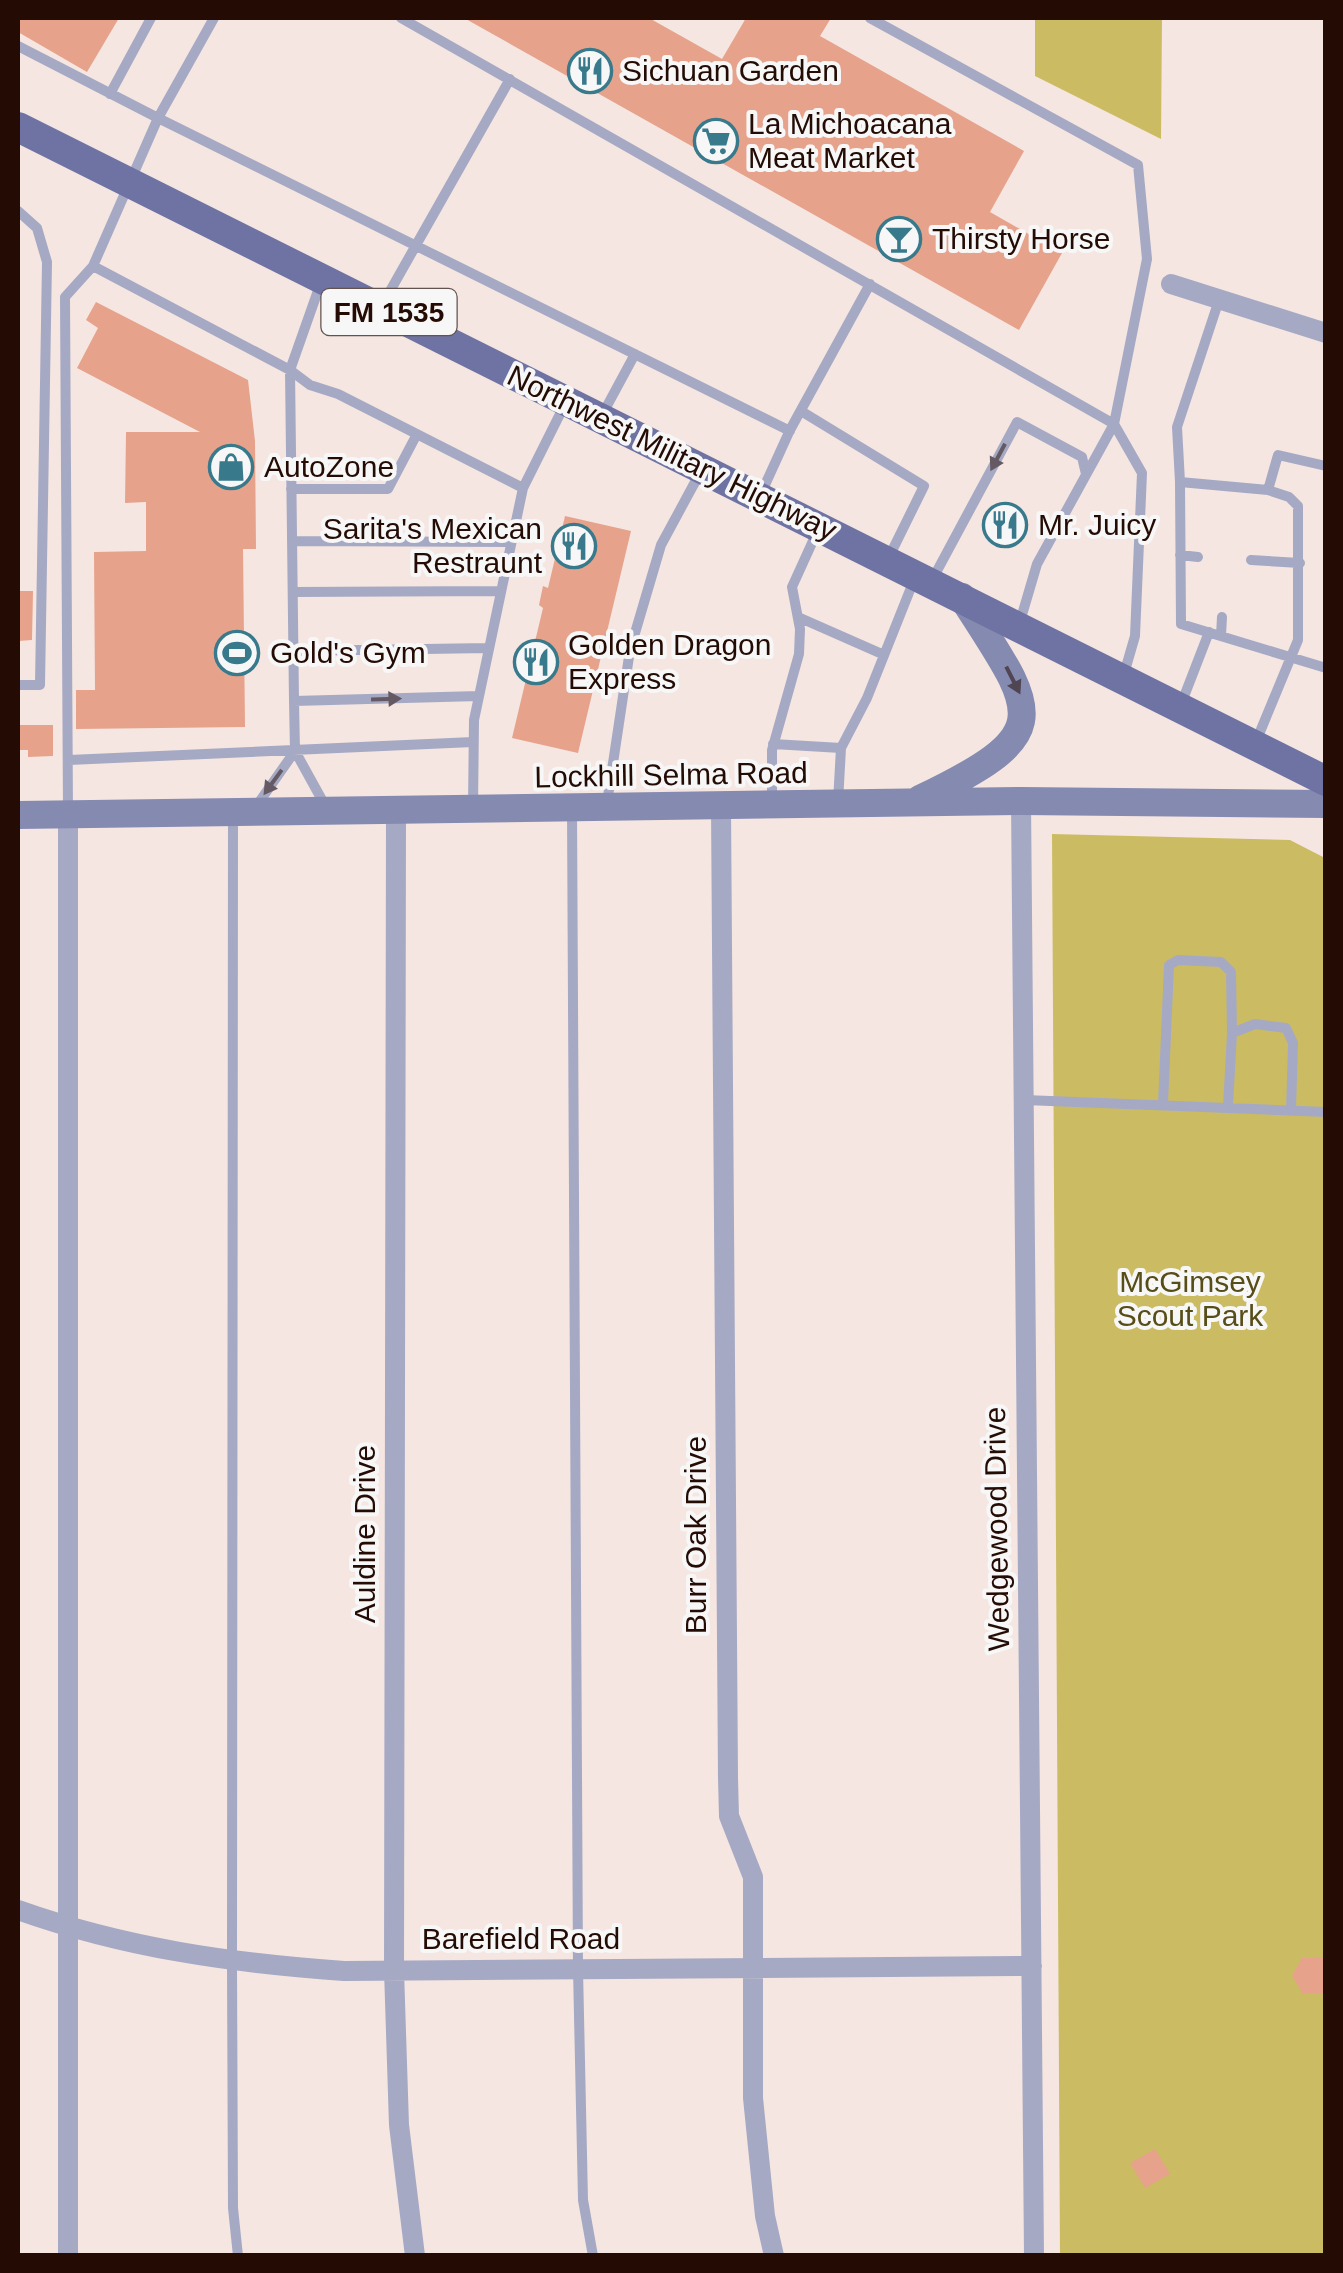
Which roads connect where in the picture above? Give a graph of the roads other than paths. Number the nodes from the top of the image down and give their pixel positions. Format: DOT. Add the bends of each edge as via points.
graph roads {
  1 [pos="151,18"];
  2 [pos="214,18"];
  3 [pos="401,18"];
  4 [pos="870,18"];
  5 [pos="18,46"];
  6 [pos="510,80"];
  7 [pos="110,94"];
  8 [pos="158,118"];
  9 [pos="18,128"];
  10 [pos="126,182"];
  11 [pos="18,211"];
  12 [pos="418,249"];
  13 [pos="93,266"];
  14 [pos="322,279"];
  15 [pos="870,284"];
  16 [pos="1171,284"];
  17 [pos="1219,299"];
  18 [pos="381,308"];
  19 [pos="1326,332"];
  20 [pos="636,354"];
  21 [pos="290,370"];
  22 [pos="566,400"];
  23 [pos="801,410"];
  24 [pos="601,418"];
  25 [pos="1114,424"];
  26 [pos="790,430"];
  27 [pos="417,434"];
  28 [pos="1326,466"];
  29 [pos="702,468"];
  30 [pos="1086,474"];
  31 [pos="1180,482"];
  32 [pos="292,488"];
  33 [pos="523,488"];
  34 [pos="1268,490"];
  35 [pos="760,496"];
  36 [pos="820,526"];
  37 [pos="292,541"];
  38 [pos="512,542"];
  39 [pos="1180,556"];
  40 [pos="1198,557"];
  41 [pos="887,560"];
  42 [pos="1251,560"];
  43 [pos="1300,563"];
  44 [pos="924,578"];
  45 [pos="501,590"];
  46 [pos="293,592"];
  47 [pos="962,597"];
  48 [pos="798,617"];
  49 [pos="1222,617"];
  50 [pos="1019,626"];
  51 [pos="1209,632"];
  52 [pos="1222,636"];
  53 [pos="489,648"];
  54 [pos="294,651"];
  55 [pos="882,654"];
  56 [pos="1292,658"];
  57 [pos="1326,668"];
  58 [pos="1122,678"];
  59 [pos="18,685"];
  60 [pos="479,696"];
  61 [pos="294,701"];
  62 [pos="1180,708"];
  63 [pos="474,742"];
  64 [pos="773,744"];
  65 [pos="1254,745"];
  66 [pos="841,748"];
  67 [pos="295,752"];
  68 [pos="69,760"];
  69 [pos="1326,781"];
  70 [pos="1021,802"];
  71 [pos="908,804"];
  72 [pos="1326,804"];
  73 [pos="838,805"];
  74 [pos="772,806"];
  75 [pos="721,807"];
  76 [pos="606,808"];
  77 [pos="473,810"];
  78 [pos="572,810"];
  79 [pos="396,811"];
  80 [pos="242,812"];
  81 [pos="328,812"];
  82 [pos="68,814"];
  83 [pos="18,815"];
  84 [pos="1232,1033"];
  85 [pos="1024,1100"];
  86 [pos="1163,1104"];
  87 [pos="1228,1106"];
  88 [pos="1291,1111"];
  89 [pos="1326,1112"];
  90 [pos="18,1910"];
  91 [pos="70,1929"];
  92 [pos="232,1963"];
  93 [pos="1032,1966"];
  94 [pos="753,1968"];
  95 [pos="578,1969"];
  96 [pos="394,1970"];
  97 [pos="68,2256"];
  98 [pos="238,2256"];
  99 [pos="415,2256"];
  100 [pos="592,2256"];
  101 [pos="774,2256"];
  102 [pos="1034,2256"];
  1 -- 7 [label="lane"];
  2 -- 8 [label="lane"];
  3 -- 6 [label="lane"];
  4 -- 25 [label="lane" via="1138,165 1147,259"];
  5 -- 7 [label="lane"];
  6 -- 12 [label="lane"];
  6 -- 15 [label="lane"];
  7 -- 8 [label="lane"];
  8 -- 10 [label="lane"];
  8 -- 12 [label="lane"];
  9 -- 10 [label="main road, Northwest Military Highway / FM 1535"];
  10 -- 13 [label="lane"];
  10 -- 14 [label="main road, Northwest Military Highway / FM 1535"];
  11 -- 59 [label="lane" via="37,228 46,262 40,685"];
  12 -- 18 [label="lane"];
  12 -- 20 [label="lane"];
  13 -- 21 [label="lane"];
  13 -- 68 [label="lane" via="65,297"];
  14 -- 18 [label="main road, Northwest Military Highway / FM 1535"];
  14 -- 21 [label="lane"];
  15 -- 23 [label="lane"];
  15 -- 25 [label="lane"];
  16 -- 17 [label="street"];
  17 -- 19 [label="street"];
  17 -- 31 [label="lane" via="1176,427"];
  18 -- 22 [label="main road, Northwest Military Highway / FM 1535"];
  20 -- 24 [label="lane"];
  20 -- 26 [label="lane"];
  21 -- 27 [label="lane"];
  21 -- 32 [label="lane"];
  22 -- 24 [label="main road, Northwest Military Highway / FM 1535"];
  22 -- 33 [label="lane"];
  23 -- 26 [label="lane"];
  23 -- 41 [label="lane" via="924,486"];
  24 -- 29 [label="main road, Northwest Military Highway / FM 1535"];
  25 -- 30 [label="lane"];
  25 -- 58 [label="lane" via="1142,472 1135,636"];
  26 -- 35 [label="lane"];
  27 -- 32 [label="lane" via="388,489"];
  27 -- 33 [label="lane"];
  28 -- 34 [label="lane" via="1278,455"];
  29 -- 35 [label="main road, Northwest Military Highway / FM 1535"];
  29 -- 76 [label="lane" via="660,545 630,650"];
  30 -- 44 [label="lane, one-way" via="1082,457 1017,422"];
  30 -- 50 [label="lane" via="1037,564"];
  31 -- 34 [label="lane"];
  31 -- 39 [label="lane"];
  32 -- 37 [label="lane"];
  33 -- 38 [label="lane"];
  34 -- 43 [label="lane" via="1298,506"];
  35 -- 36 [label="main road, Northwest Military Highway / FM 1535"];
  36 -- 41 [label="main road, Northwest Military Highway / FM 1535"];
  36 -- 48 [label="lane" via="792,588"];
  37 -- 38 [label="lane"];
  37 -- 46 [label="lane"];
  38 -- 45 [label="lane"];
  39 -- 40 [label="lane"];
  39 -- 51 [label="lane" via="1181,624"];
  41 -- 44 [label="main road, Northwest Military Highway / FM 1535"];
  42 -- 43 [label="lane"];
  43 -- 56 [label="lane"];
  44 -- 47 [label="main road, Northwest Military Highway / FM 1535"];
  44 -- 55 [label="lane"];
  45 -- 46 [label="lane"];
  45 -- 53 [label="lane"];
  46 -- 54 [label="lane"];
  47 -- 50 [label="main road, Northwest Military Highway / FM 1535"];
  47 -- 71 [label="main road, one-way" via="1022,698 1017,736 993,762"];
  48 -- 55 [label="lane"];
  48 -- 64 [label="lane" via="800,654"];
  49 -- 52 [label="lane"];
  50 -- 58 [label="main road, Northwest Military Highway / FM 1535"];
  51 -- 52 [label="lane"];
  51 -- 62 [label="lane"];
  52 -- 56 [label="lane"];
  53 -- 54 [label="lane"];
  53 -- 60 [label="lane"];
  54 -- 61 [label="lane"];
  55 -- 66 [label="lane"];
  56 -- 57 [label="lane"];
  56 -- 65 [label="lane"];
  58 -- 62 [label="main road, Northwest Military Highway / FM 1535"];
  61 -- 60 [label="lane, one-way"];
  60 -- 63 [label="lane"];
  61 -- 67 [label="lane"];
  62 -- 65 [label="main road, Northwest Military Highway / FM 1535"];
  63 -- 67 [label="lane"];
  63 -- 77 [label="lane"];
  64 -- 66 [label="lane"];
  64 -- 74 [label="lane"];
  65 -- 69 [label="main road, Northwest Military Highway / FM 1535"];
  66 -- 73 [label="lane"];
  67 -- 68 [label="lane"];
  67 -- 80 [label="lane, one-way"];
  67 -- 81 [label="lane"];
  68 -- 82 [label="lane"];
  70 -- 71 [label="main road, Lockhill Selma Road"];
  70 -- 72 [label="main road, Lockhill Selma Road"];
  70 -- 85 [label="street, Wedgewood Drive"];
  71 -- 73 [label="main road, Lockhill Selma Road"];
  73 -- 74 [label="main road, Lockhill Selma Road"];
  74 -- 75 [label="main road, Lockhill Selma Road"];
  75 -- 76 [label="main road, Lockhill Selma Road"];
  75 -- 94 [label="street, Burr Oak Drive" via="729,1816 753,1877"];
  76 -- 78 [label="main road, Lockhill Selma Road"];
  77 -- 78 [label="main road, Lockhill Selma Road"];
  77 -- 79 [label="main road, Lockhill Selma Road"];
  78 -- 95 [label="lane"];
  79 -- 81 [label="main road, Lockhill Selma Road"];
  79 -- 96 [label="street, Auldine Drive"];
  80 -- 81 [label="main road, Lockhill Selma Road"];
  80 -- 82 [label="main road, Lockhill Selma Road"];
  80 -- 92 [label="lane"];
  82 -- 83 [label="main road, Lockhill Selma Road"];
  82 -- 91 [label="street"];
  84 -- 86 [label="lane" via="1232,972 1221,962 1169,964"];
  84 -- 87 [label="lane"];
  84 -- 88 [label="lane" via="1254,1024 1286,1028 1293,1043"];
  85 -- 86 [label="lane"];
  85 -- 93 [label="street, Wedgewood Drive"];
  86 -- 87 [label="lane"];
  87 -- 88 [label="lane"];
  88 -- 89 [label="lane"];
  90 -- 91 [label="street, Barefield Road"];
  91 -- 92 [label="street, Barefield Road"];
  91 -- 97 [label="street"];
  92 -- 96 [label="street, Barefield Road"];
  92 -- 98 [label="lane" via="232,2208"];
  93 -- 94 [label="street, Barefield Road"];
  93 -- 102 [label="street, Wedgewood Drive"];
  94 -- 95 [label="street, Barefield Road"];
  94 -- 101 [label="street, Burr Oak Drive" via="753,2098"];
  95 -- 96 [label="street, Barefield Road"];
  95 -- 100 [label="lane" via="583,2200"];
  96 -- 99 [label="street, Auldine Drive" via="399,2125"];
}
